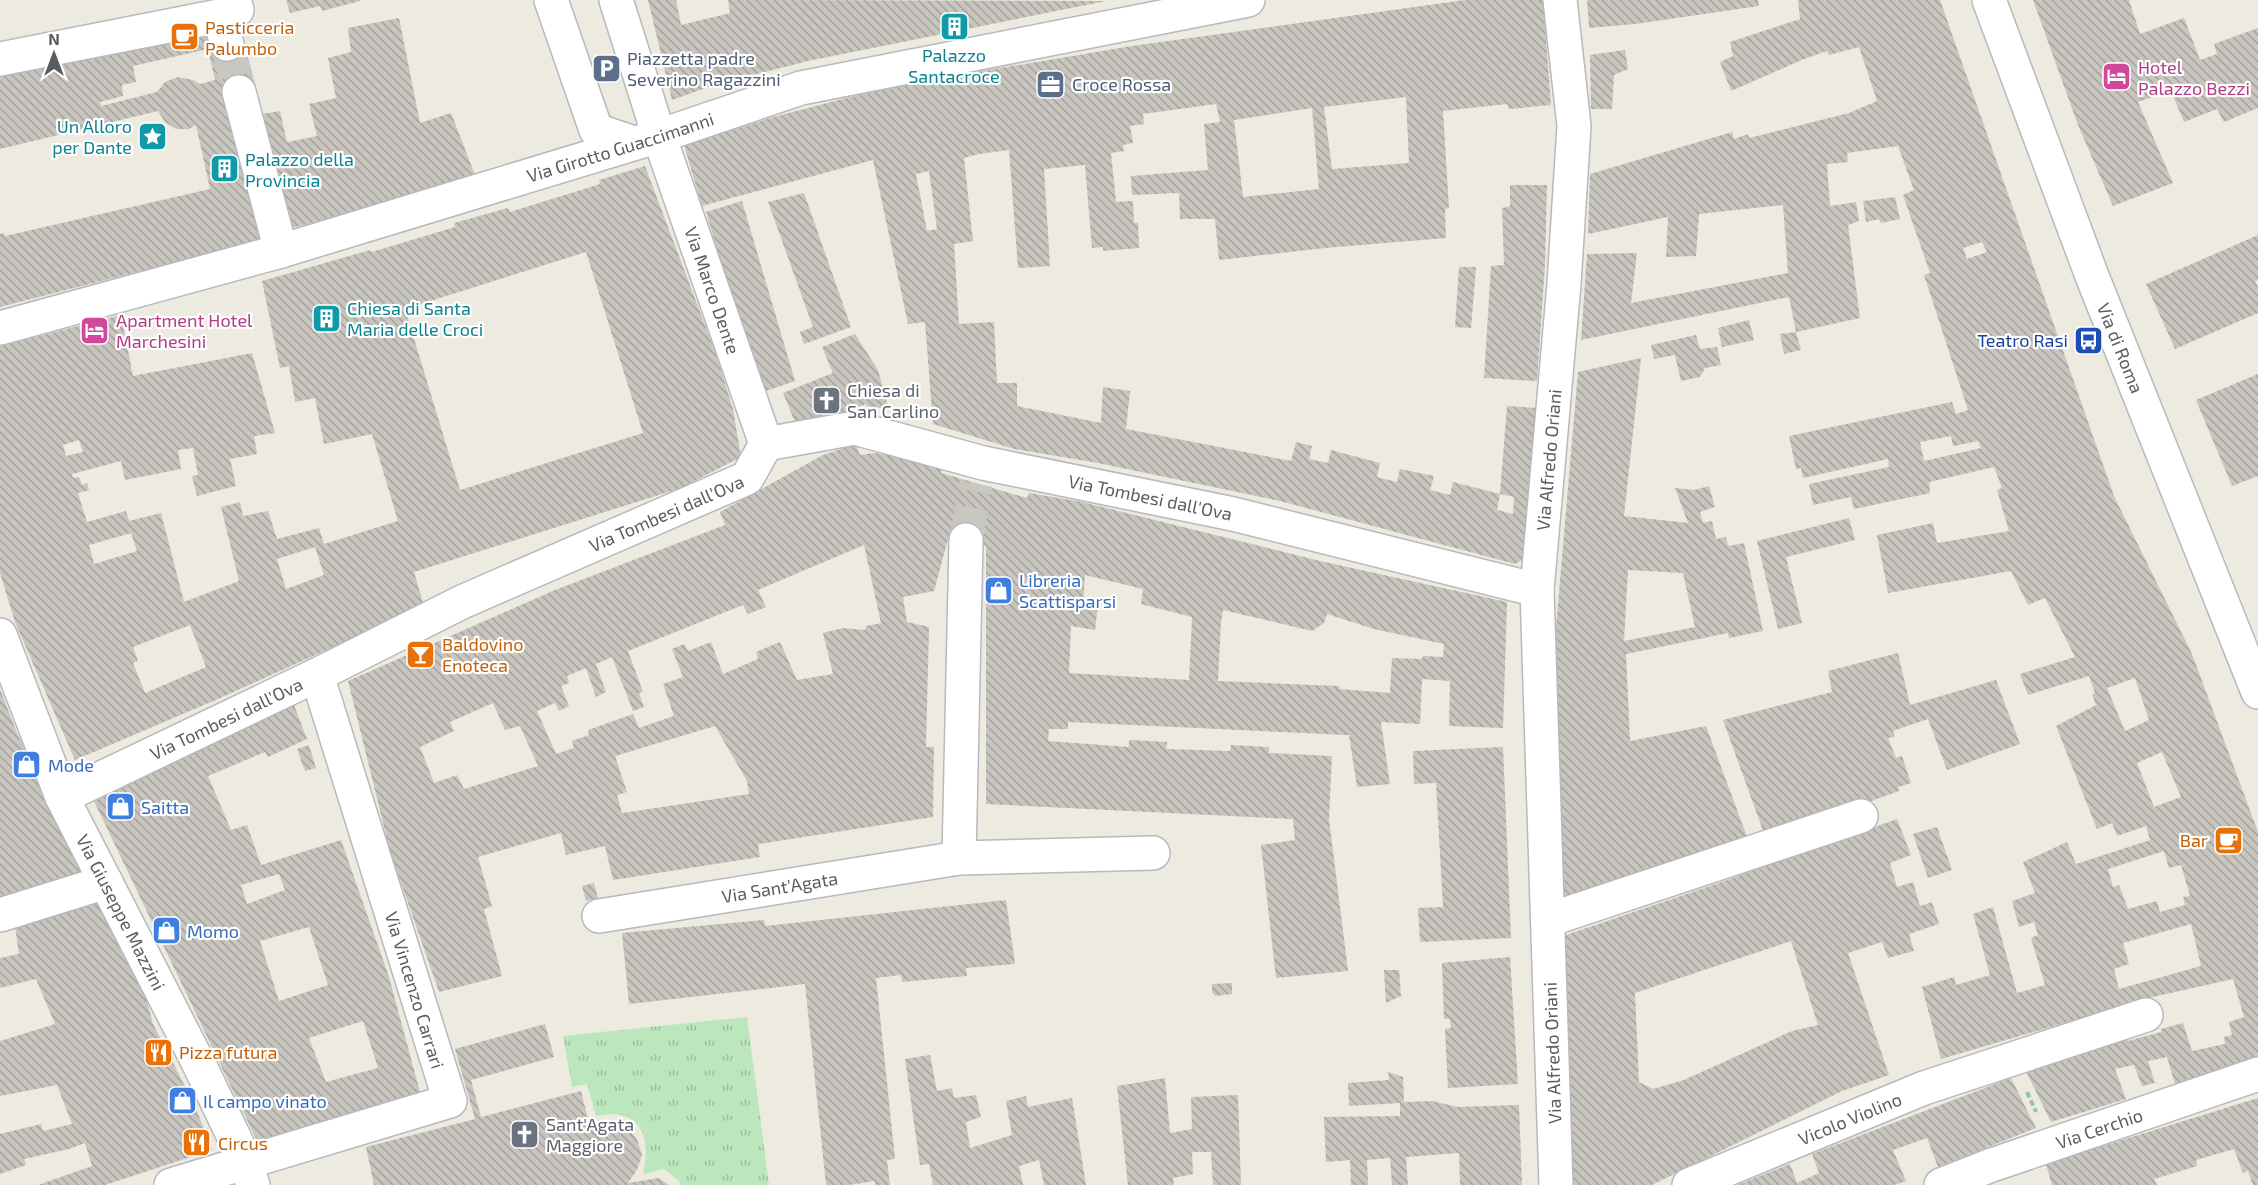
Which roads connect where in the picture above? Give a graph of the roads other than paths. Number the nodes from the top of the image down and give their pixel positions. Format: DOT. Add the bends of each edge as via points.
graph roads {
  1 [pos="551,0"];
  2 [pos="616,0"];
  3 [pos="1248,0"];
  4 [pos="1560,0"];
  5 [pos="1989,0"];
  6 [pos="227,20"];
  7 [pos="0,59"];
  8 [pos="239,92"];
  9 [pos="646,140"];
  10 [pos="281,251"];
  11 [pos="0,328"];
  12 [pos="766,444"];
  13 [pos="966,540"];
  14 [pos="1537,590"];
  15 [pos="0,635"];
  16 [pos="317,675"];
  17 [pos="2258,692"];
  18 [pos="62,797"];
  19 [pos="1861,816"];
  20 [pos="1154,853"];
  21 [pos="959,858"];
  22 [pos="106,882"];
  23 [pos="0,915"];
  24 [pos="599,916"];
  25 [pos="1548,920"];
  26 [pos="2146,1015"];
  27 [pos="2258,1074"];
  28 [pos="249,1174"];
  29 [pos="171,1185"];
  30 [pos="1556,1185"];
  31 [pos="1689,1185"];
  32 [pos="1941,1185"];
  1 -- 9 [label="street" via="596,130"];
  2 -- 9 [label="street, Via Marco Dente"];
  3 -- 9 [label="street, Via Girotto Guaccimanni" via="801,88"];
  4 -- 14 [label="street, Via Alfredo Oriani" via="1574,126"];
  5 -- 17 [label="street, Via di Roma" via="2092,276"];
  6 -- 7 [label="street"];
  8 -- 10 [label="street"];
  9 -- 10 [label="street, Via Girotto Guaccimanni"];
  9 -- 12 [label="street, Via Marco Dente"];
  10 -- 11 [label="street, Via Girotto Guaccimanni"];
  12 -- 14 [label="street, Via Tombesi dall'Ova" via="855,428 980,473 1233,514"];
  12 -- 16 [label="street, Via Tombesi dall'Ova" via="747,478 462,602"];
  13 -- 21 [label="street"];
  14 -- 25 [label="street, Via Alfredo Oriani"];
  15 -- 18 [label="street, Via Giuseppe Mazzini"];
  16 -- 18 [label="street, Via Tombesi dall'Ova"];
  16 -- 28 [label="street, Via Vincenzo Carrari" via="450,1101"];
  18 -- 22 [label="street, Via Giuseppe Mazzini"];
  19 -- 25 [label="street"];
  20 -- 21 [label="street, Via Sant'Agata"];
  21 -- 24 [label="street, Via Sant'Agata"];
  22 -- 23 [label="street"];
  22 -- 28 [label="street, Via Giuseppe Mazzini" via="197,1060"];
  25 -- 30 [label="street, Via Alfredo Oriani"];
  26 -- 31 [label="street, Vicolo Violino" via="1924,1088"];
  27 -- 32 [label="street, Via Cerchio"];
  28 -- 29 [label="street"];
}
